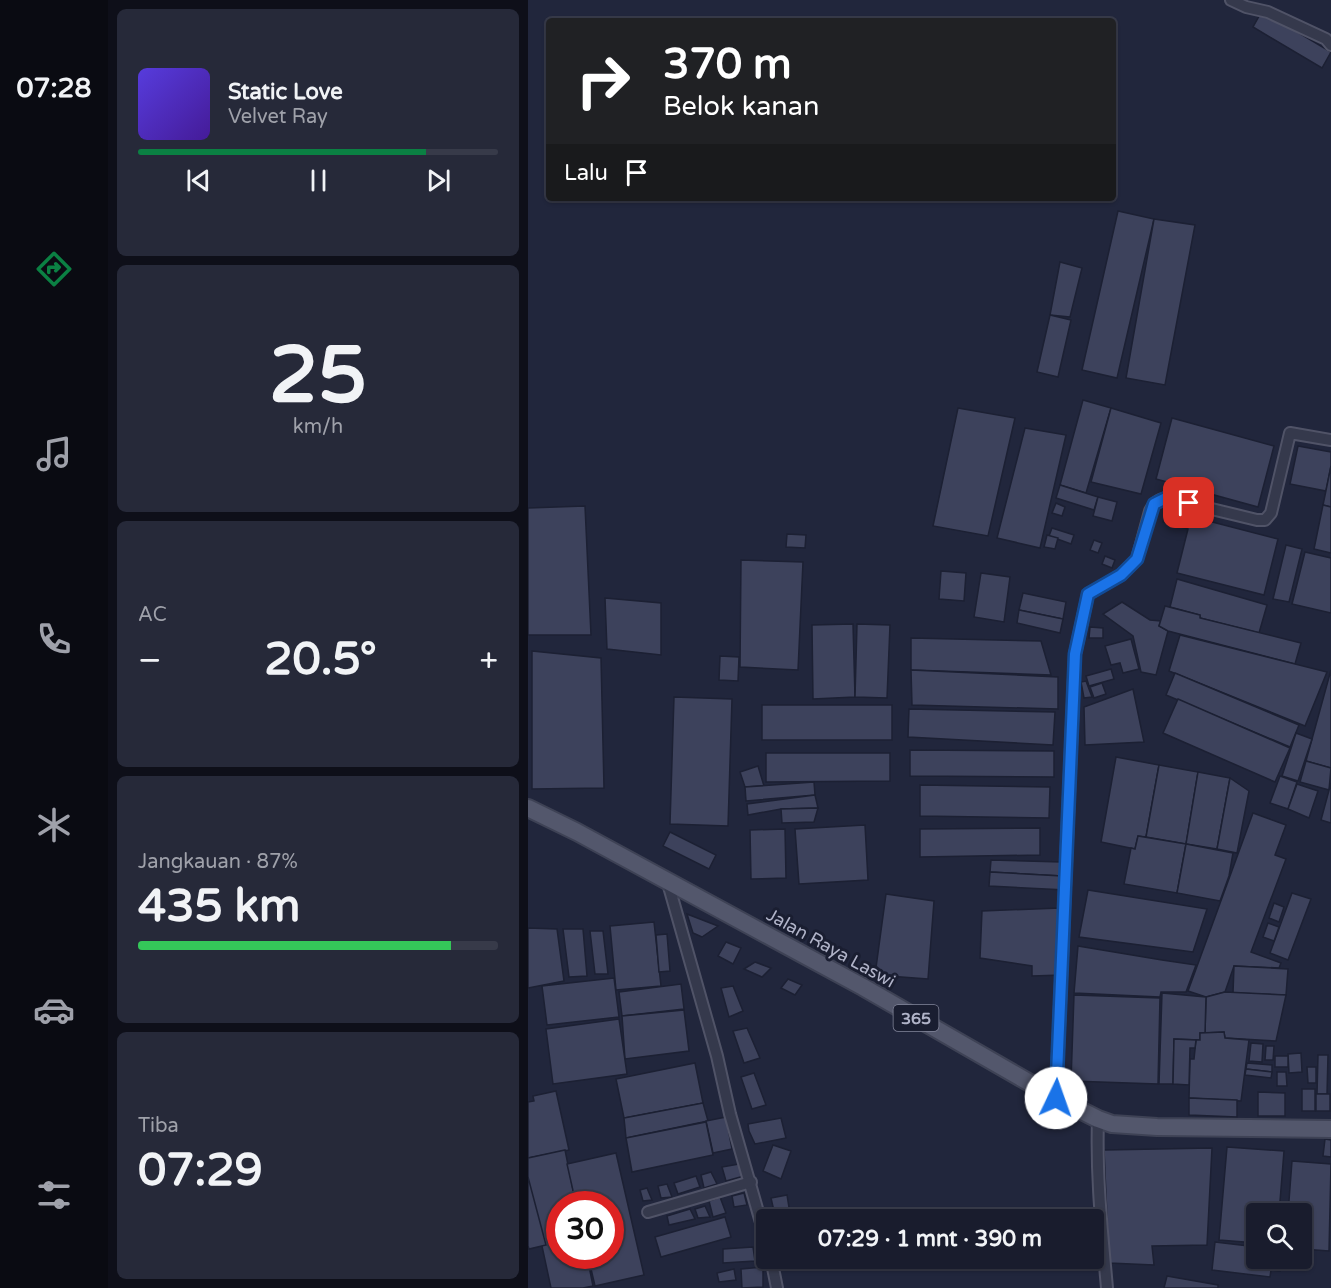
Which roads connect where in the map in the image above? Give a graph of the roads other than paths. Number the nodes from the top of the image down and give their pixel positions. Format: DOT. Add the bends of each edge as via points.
graph roads {
  1 [pos="1231,0"];
  2 [pos="1331,45"];
  3 [pos="1331,440"];
  4 [pos="528,808"];
  5 [pos="668,883"];
  6 [pos="1056,1098"];
  7 [pos="1098,1119"];
  8 [pos="1331,1129"];
  9 [pos="751,1182"];
  10 [pos="758,1209"];
  11 [pos="648,1212"];
  12 [pos="773,1269"];
  13 [pos="777,1288"];
  14 [pos="1107,1288"];
  1 -- 2 [label="street" via="1268,12"];
  3 -- 6 [label="street" via="1290,433 1271,513 1265,520 1166,498 1160,500 1150,511 1137,559 1121,575 1088,594 1075,654"];
  4 -- 5 [label="main road, Jalan Raya Laswi / 365"];
  5 -- 6 [label="main road, Jalan Raya Laswi / 365" via="863,987"];
  5 -- 9 [label="street"];
  6 -- 7 [label="main road, Jalan Raya Laswi / 365"];
  7 -- 8 [label="main road, Jalan Raya Laswi / 365" via="1112,1124 1157,1127"];
  7 -- 14 [label="street" via="1100,1213"];
  9 -- 10 [label="street"];
  9 -- 11 [label="street"];
  12 -- 13 [label="street"];
}
